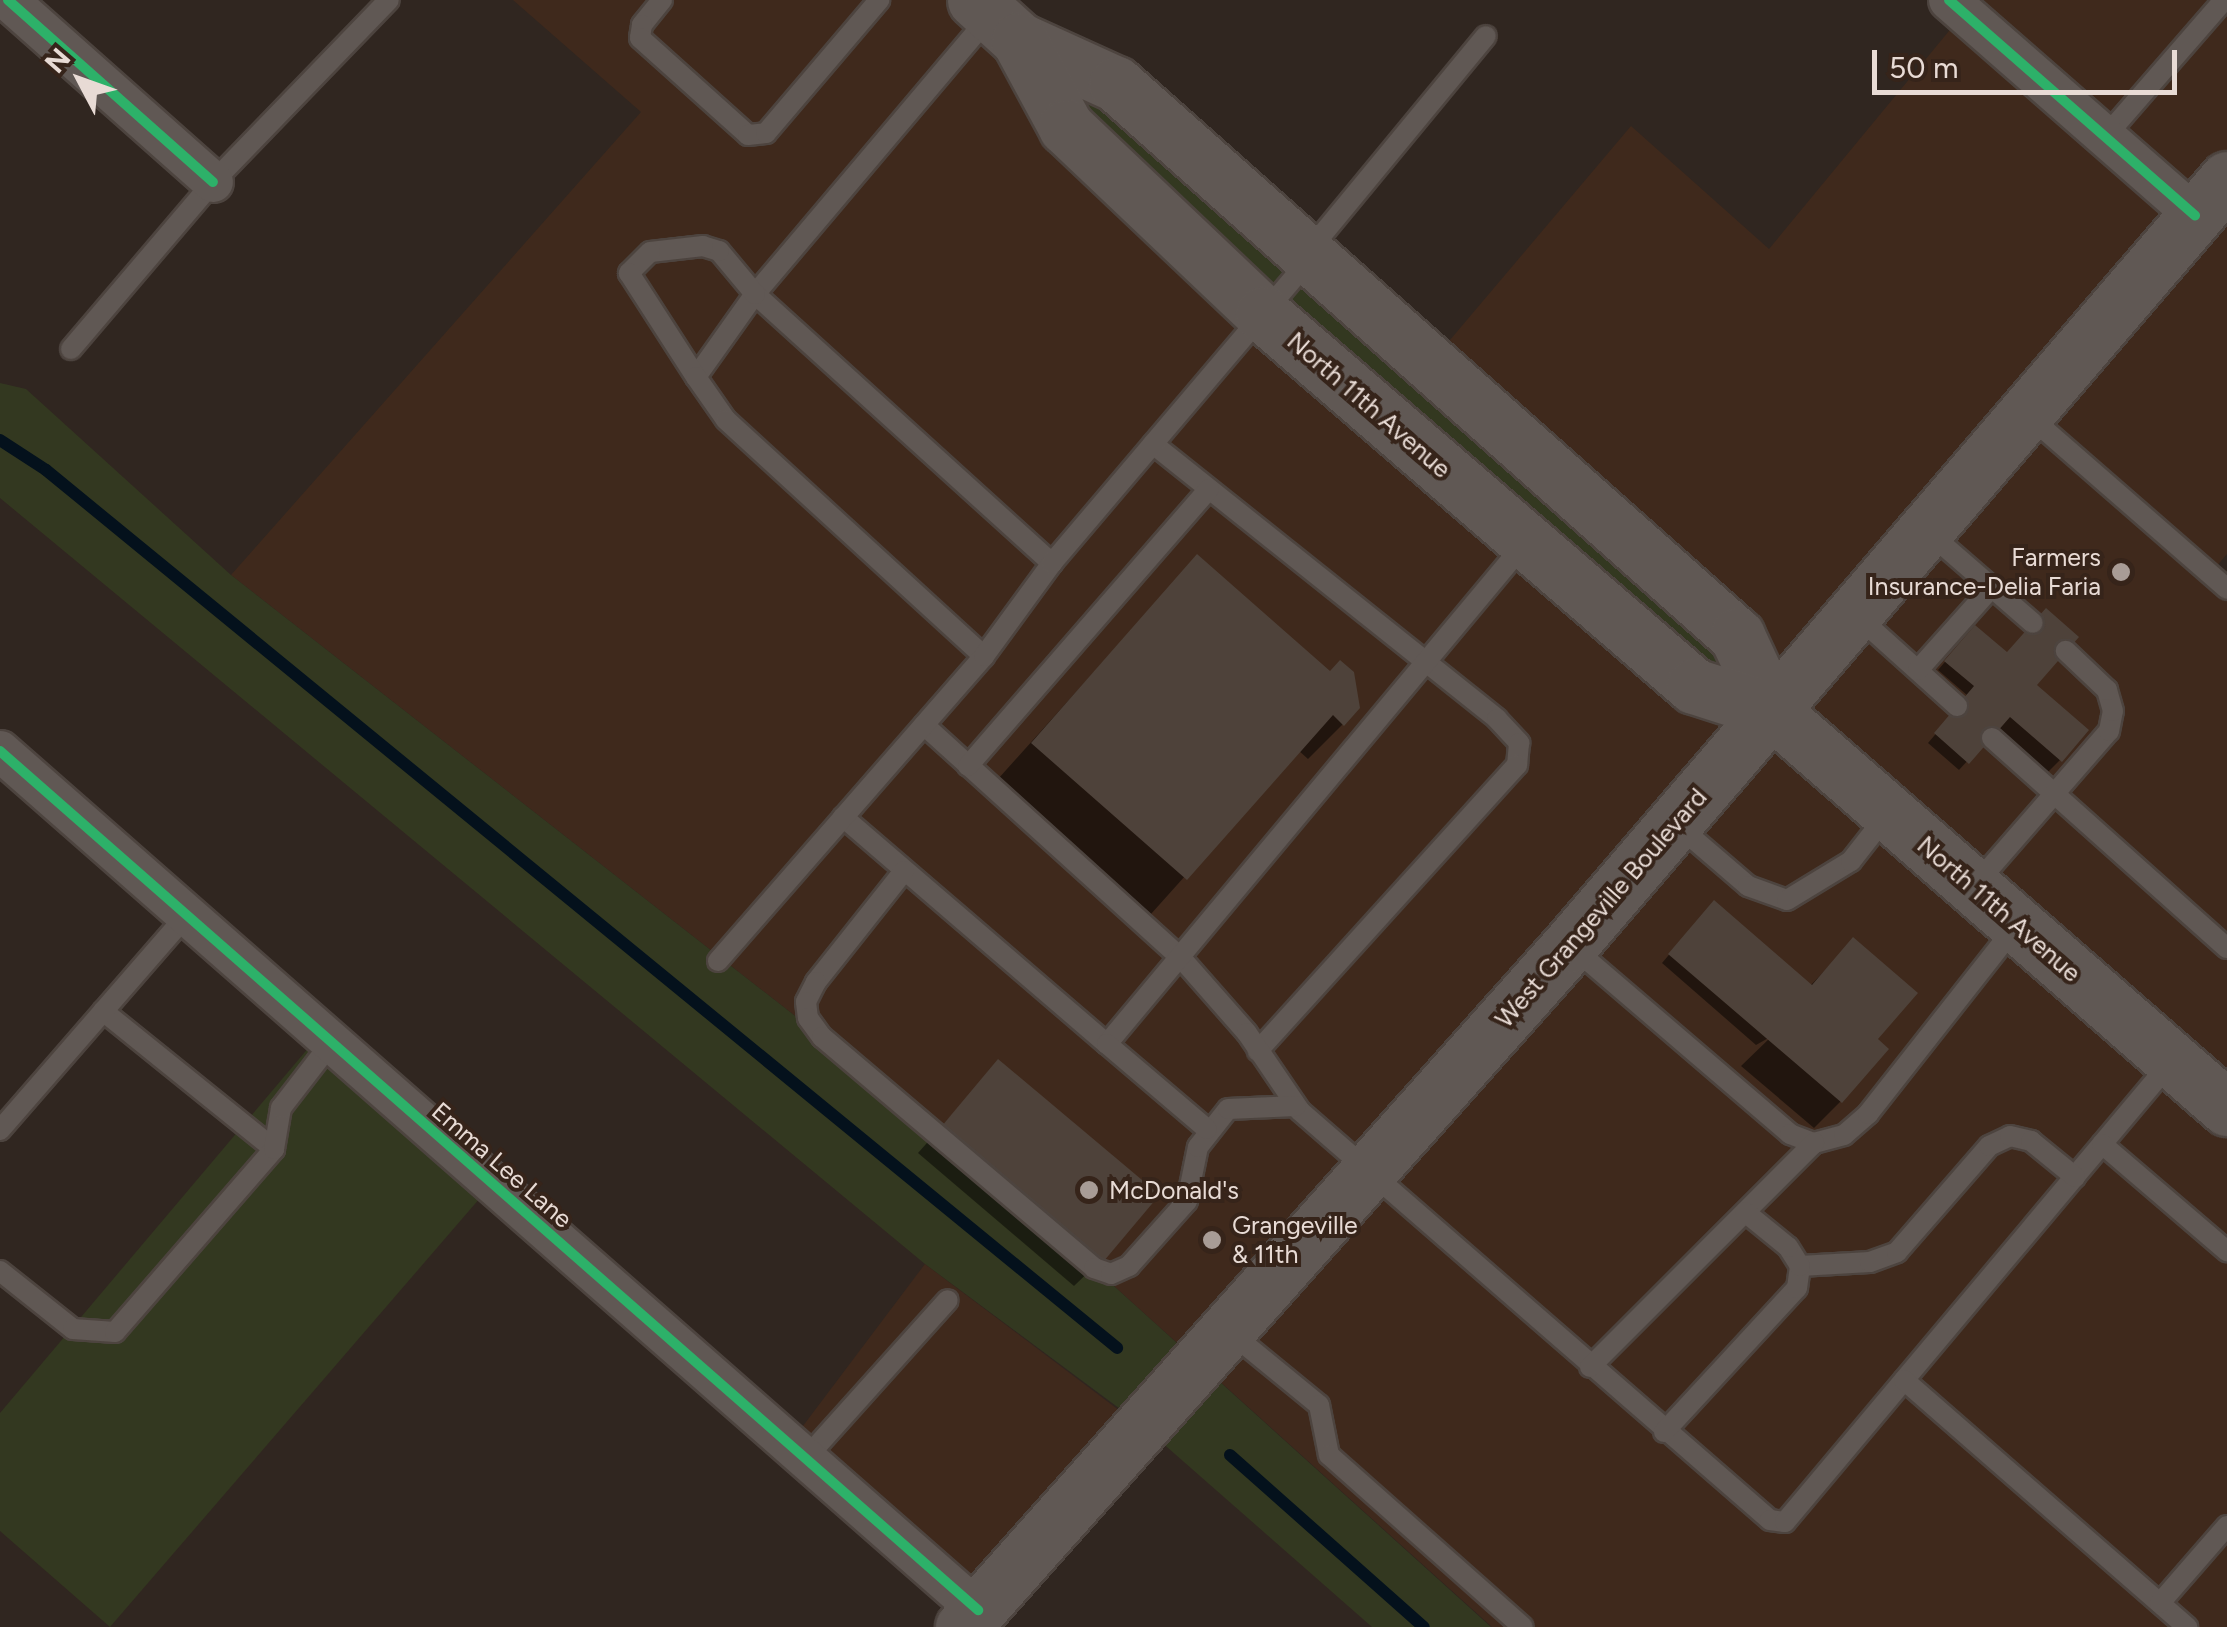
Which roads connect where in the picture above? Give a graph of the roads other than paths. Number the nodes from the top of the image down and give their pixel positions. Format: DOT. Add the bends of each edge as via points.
graph roads {
  1 [pos="8,0"];
  2 [pos="388,0"];
  3 [pos="662,0"];
  4 [pos="879,0"];
  5 [pos="1948,0"];
  6 [pos="2224,0"];
  7 [pos="995,18"];
  8 [pos="1486,36"];
  9 [pos="2105,137"];
  10 [pos="213,182"];
  11 [pos="2211,197"];
  12 [pos="1308,257"];
  13 [pos="755,294"];
  14 [pos="1264,314"];
  15 [pos="71,349"];
  16 [pos="696,377"];
  17 [pos="2026,413"];
  18 [pos="1153,444"];
  19 [pos="1209,489"];
  20 [pos="1926,530"];
  21 [pos="1527,542"];
  22 [pos="1052,563"];
  23 [pos="1992,587"];
  24 [pos="2227,589"];
  25 [pos="1854,613"];
  26 [pos="2033,622"];
  27 [pos="2066,652"];
  28 [pos="984,656"];
  29 [pos="1424,662"];
  30 [pos="1918,670"];
  31 [pos="1958,706"];
  32 [pos="1772,710"];
  33 [pos="924,725"];
  34 [pos="1992,738"];
  35 [pos="0,751"];
  36 [pos="968,766"];
  37 [pos="2056,796"];
  38 [pos="1889,813"];
  39 [pos="843,817"];
  40 [pos="1675,823"];
  41 [pos="904,871"];
  42 [pos="1974,886"];
  43 [pos="187,916"];
  44 [pos="2017,925"];
  45 [pos="1570,945"];
  46 [pos="2227,948"];
  47 [pos="1182,959"];
  48 [pos="718,961"];
  49 [pos="104,1011"];
  50 [pos="332,1042"];
  51 [pos="1107,1044"];
  52 [pos="1258,1052"];
  53 [pos="2172,1060"];
  54 [pos="1296,1106"];
  55 [pos="2227,1108"];
  56 [pos="2,1125"];
  57 [pos="1207,1129"];
  58 [pos="1814,1143"];
  59 [pos="2102,1144"];
  60 [pos="274,1149"];
  61 [pos="1370,1172"];
  62 [pos="2075,1177"];
  63 [pos="1746,1212"];
  64 [pos="2227,1251"];
  65 [pos="1800,1266"];
  66 [pos="0,1270"];
  67 [pos="948,1300"];
  68 [pos="1229,1332"];
  69 [pos="1590,1367"];
  70 [pos="1904,1380"];
  71 [pos="1664,1432"];
  72 [pos="806,1458"];
  73 [pos="2227,1526"];
  74 [pos="2160,1603"];
  75 [pos="971,1618"];
  76 [pos="1523,1627"];
  77 [pos="2187,1627"];
  1 -- 10 [label="street"];
  2 -- 10 [label="lane"];
  3 -- 4 [label="lane" via="640,38 748,135 766,133"];
  5 -- 9 [label="street"];
  6 -- 9 [label="lane"];
  7 -- 12 [label="main road, North 11th Avenue" via="1116,84"];
  7 -- 13 [label="lane"];
  7 -- 14 [label="main road, North 11th Avenue" via="1066,127"];
  8 -- 12 [label="lane"];
  9 -- 11 [label="street"];
  10 -- 15 [label="lane"];
  11 -- 17 [label="main road, West Grangeville Boulevard"];
  12 -- 14 [label="lane"];
  12 -- 32 [label="main road, North 11th Avenue" via="1737,636"];
  13 -- 16 [label="lane"];
  13 -- 16 [label="lane" via="719,252 703,246 650,252 629,273"];
  13 -- 22 [label="lane"];
  14 -- 18 [label="lane"];
  14 -- 21 [label="main road, North 11th Avenue"];
  16 -- 28 [label="lane" via="726,420"];
  17 -- 20 [label="main road, West Grangeville Boulevard"];
  17 -- 24 [label="lane"];
  18 -- 19 [label="lane"];
  18 -- 22 [label="lane"];
  19 -- 29 [label="lane"];
  19 -- 36 [label="lane"];
  20 -- 23 [label="lane"];
  20 -- 25 [label="main road, West Grangeville Boulevard"];
  21 -- 29 [label="lane"];
  21 -- 32 [label="main road, North 11th Avenue" via="1694,686"];
  22 -- 28 [label="lane"];
  23 -- 26 [label="lane"];
  23 -- 30 [label="lane"];
  25 -- 30 [label="lane"];
  25 -- 32 [label="main road, West Grangeville Boulevard"];
  27 -- 37 [label="lane" via="2107,690 2113,711 2096,751"];
  28 -- 33 [label="lane"];
  29 -- 47 [label="lane"];
  29 -- 52 [label="lane" via="1497,719 1518,743 1517,765"];
  30 -- 31 [label="lane"];
  32 -- 38 [label="main road, North 11th Avenue"];
  32 -- 40 [label="main road, West Grangeville Boulevard"];
  33 -- 36 [label="lane"];
  33 -- 39 [label="lane"];
  34 -- 37 [label="lane"];
  35 -- 43 [label="street, Emma Lee Lane"];
  36 -- 47 [label="lane"];
  37 -- 42 [label="lane"];
  37 -- 46 [label="lane"];
  38 -- 40 [label="lane" via="1851,861 1787,900 1748,886"];
  38 -- 42 [label="main road, North 11th Avenue"];
  39 -- 41 [label="lane"];
  39 -- 48 [label="lane"];
  40 -- 45 [label="main road, West Grangeville Boulevard"];
  41 -- 51 [label="lane"];
  41 -- 57 [label="lane" via="806,1002 808,1018 837,1050 1094,1268 1111,1274 1129,1266 1186,1201"];
  42 -- 44 [label="main road, North 11th Avenue"];
  43 -- 49 [label="lane"];
  43 -- 50 [label="street, Emma Lee Lane"];
  44 -- 53 [label="main road, North 11th Avenue"];
  44 -- 58 [label="lane" via="1868,1114 1844,1135"];
  45 -- 58 [label="lane" via="1790,1134"];
  45 -- 61 [label="main road, West Grangeville Boulevard"];
  47 -- 51 [label="lane"];
  47 -- 52 [label="lane"];
  49 -- 56 [label="lane"];
  49 -- 60 [label="lane"];
  50 -- 60 [label="lane" via="282,1108"];
  50 -- 72 [label="street, Emma Lee Lane"];
  51 -- 57 [label="lane"];
  52 -- 54 [label="lane"];
  53 -- 55 [label="main road, North 11th Avenue"];
  53 -- 59 [label="lane"];
  54 -- 57 [label="lane" via="1228,1109"];
  54 -- 61 [label="lane"];
  58 -- 63 [label="lane"];
  59 -- 62 [label="lane"];
  59 -- 64 [label="lane"];
  60 -- 66 [label="lane" via="115,1332 73,1329"];
  61 -- 68 [label="main road, West Grangeville Boulevard"];
  61 -- 69 [label="lane"];
  62 -- 65 [label="lane" via="2031,1141 2010,1136 1989,1146 1897,1252 1870,1262"];
  62 -- 70 [label="lane"];
  63 -- 65 [label="lane"];
  63 -- 69 [label="lane"];
  65 -- 71 [label="lane" via="1798,1288 1780,1312"];
  67 -- 72 [label="lane"];
  68 -- 75 [label="main road, West Grangeville Boulevard"];
  68 -- 76 [label="lane" via="1319,1404 1329,1455"];
  69 -- 71 [label="lane"];
  70 -- 71 [label="lane" via="1785,1522 1752,1510"];
  70 -- 74 [label="lane"];
  72 -- 75 [label="street, Emma Lee Lane"];
  73 -- 74 [label="lane"];
  74 -- 77 [label="lane"];
}
